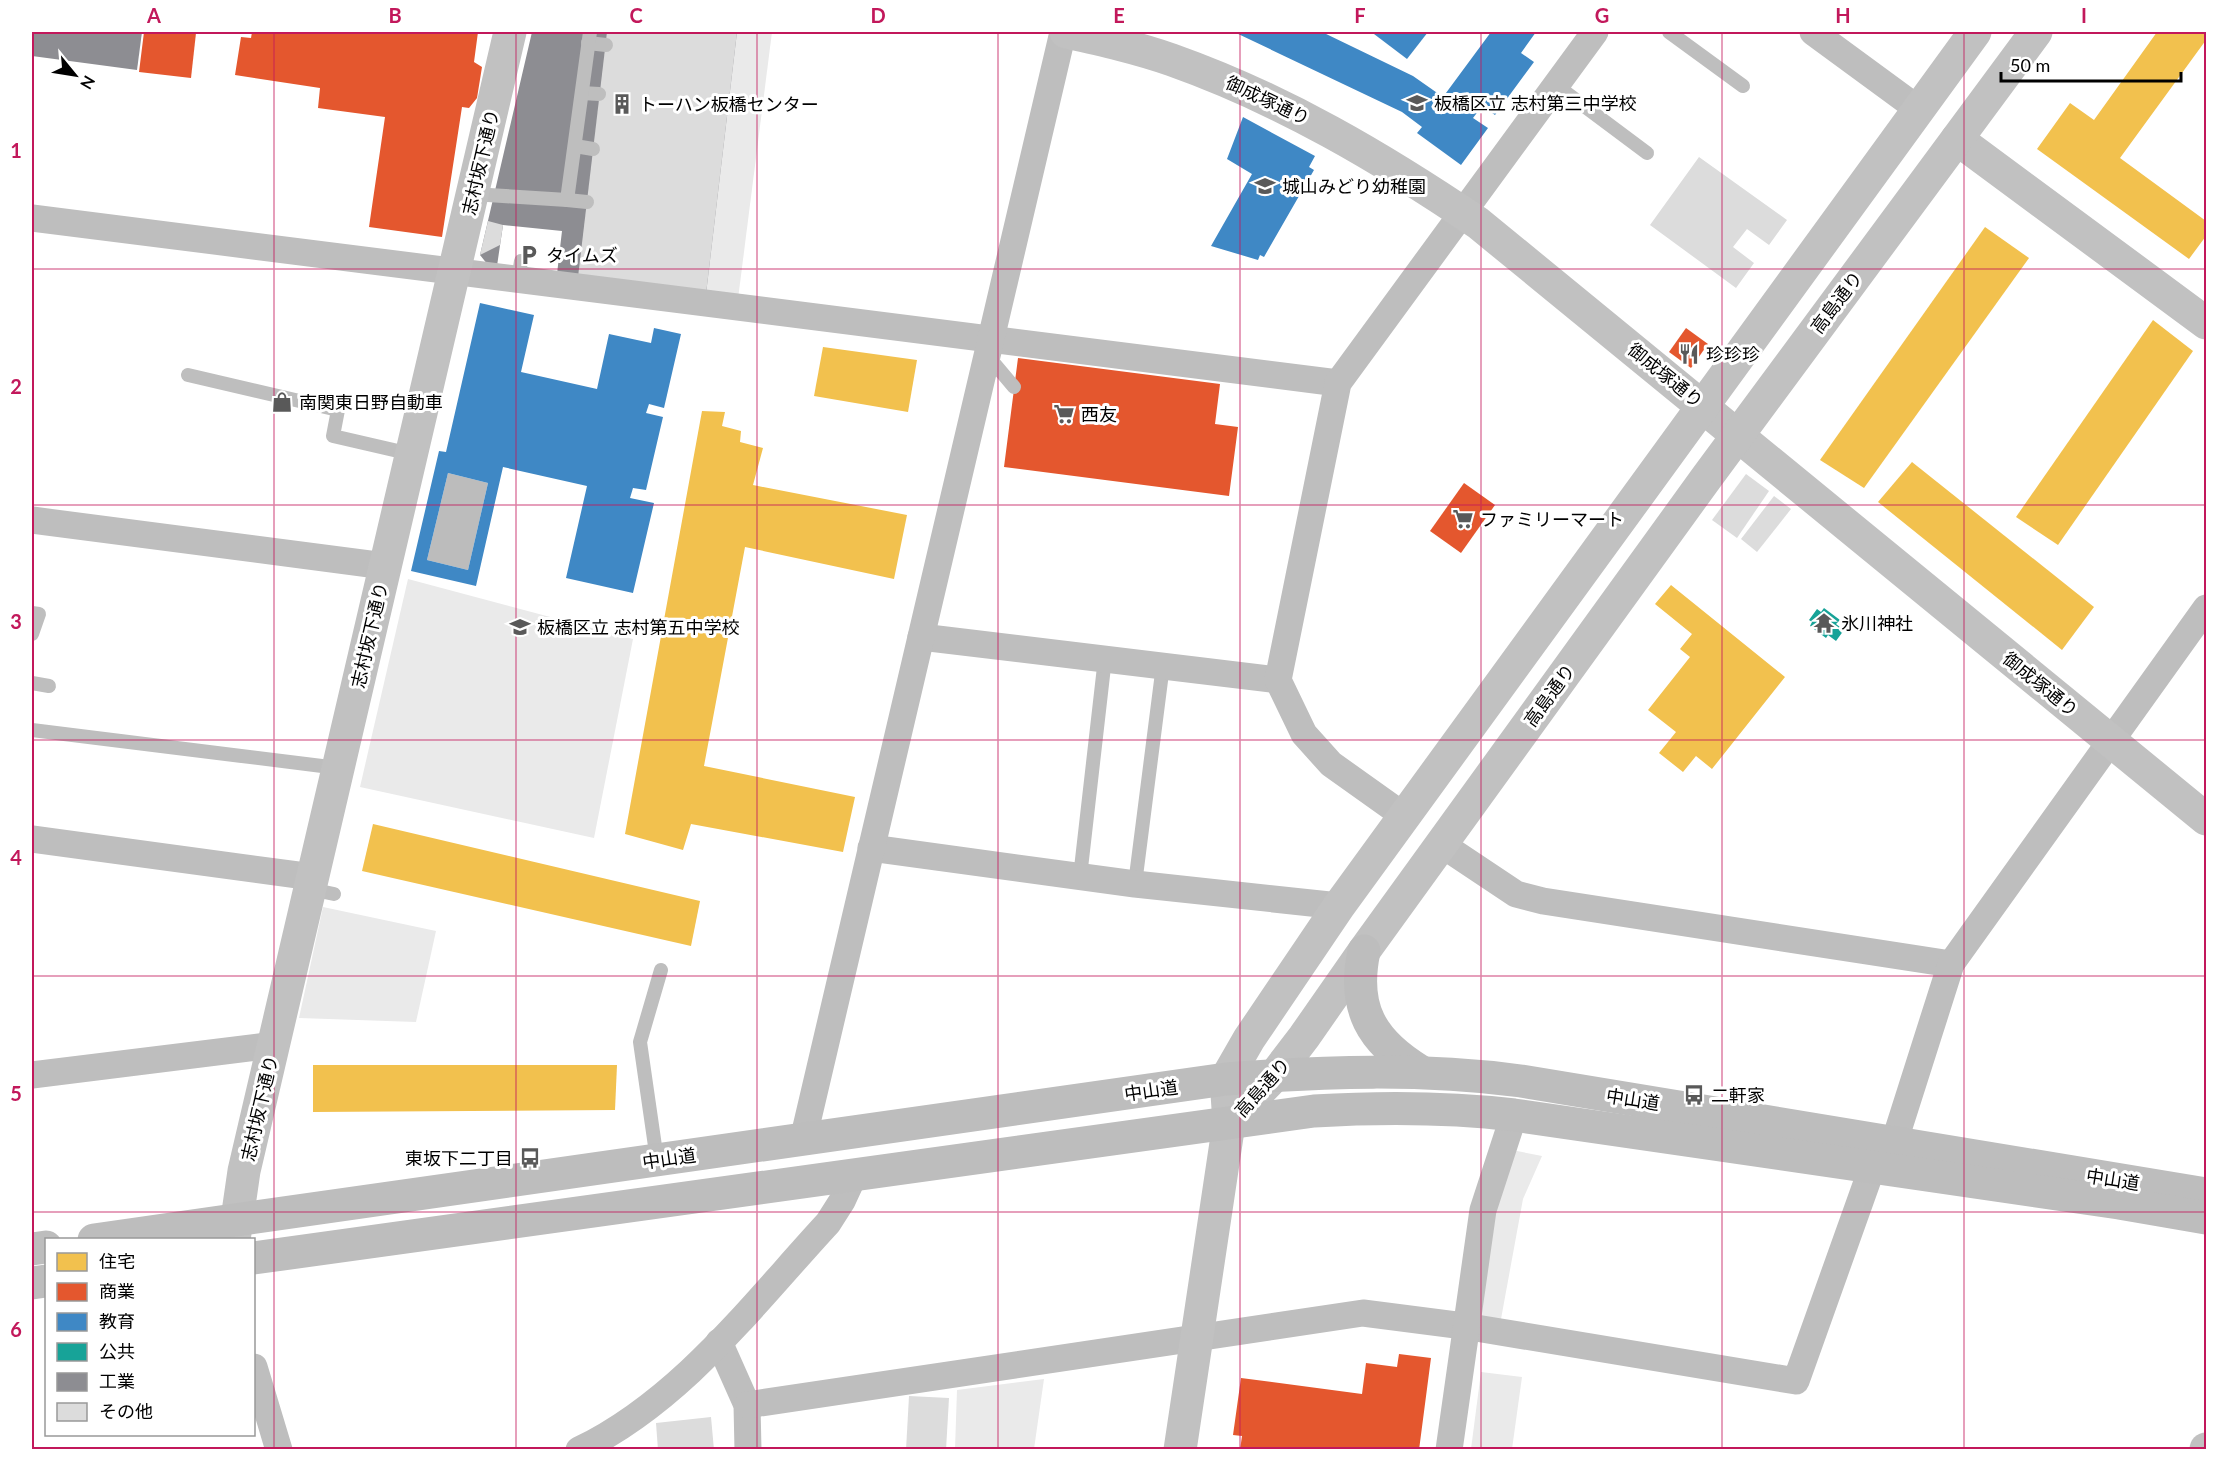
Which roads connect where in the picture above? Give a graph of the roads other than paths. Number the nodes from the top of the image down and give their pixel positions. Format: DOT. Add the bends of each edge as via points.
graph roads {
  1 [pos="510,32"];
  2 [pos="1065,32"];
  3 [pos="1595,32"];
  4 [pos="1669,32"];
  5 [pos="1814,32"];
  6 [pos="1975,32"];
  7 [pos="2036,32"];
  8 [pos="589,37"];
  9 [pos="606,45"];
  10 [pos="1556,85"];
  11 [pos="1743,87"];
  12 [pos="582,93"];
  13 [pos="599,94"];
  14 [pos="1918,109"];
  15 [pos="1957,139"];
  16 [pos="575,146"];
  17 [pos="593,149"];
  18 [pos="1647,153"];
  19 [pos="473,194"];
  20 [pos="567,200"];
  21 [pos="587,202"];
  22 [pos="1463,213"];
  23 [pos="32,218"];
  24 [pos="455,273"];
  25 [pos="2206,323"];
  26 [pos="989,348"];
  27 [pos="188,375"];
  28 [pos="1338,383"];
  29 [pos="1014,387"];
  30 [pos="1701,404"];
  31 [pos="1738,434"];
  32 [pos="411,454"];
  33 [pos="32,520"];
  34 [pos="385,566"];
  35 [pos="2206,608"];
  36 [pos="32,613"];
  37 [pos="32,634"];
  38 [pos="921,637"];
  39 [pos="1105,658"];
  40 [pos="1163,665"];
  41 [pos="1278,680"];
  42 [pos="32,683"];
  43 [pos="49,686"];
  44 [pos="32,730"];
  45 [pos="2110,741"];
  46 [pos="338,768"];
  47 [pos="1404,816"];
  48 [pos="2206,819"];
  49 [pos="32,839"];
  50 [pos="1441,844"];
  51 [pos="871,848"];
  52 [pos="1080,877"];
  53 [pos="1134,884"];
  54 [pos="319,887"];
  55 [pos="1339,906"];
  56 [pos="1364,951"];
  57 [pos="1951,964"];
  58 [pos="661,970"];
  59 [pos="274,1045"];
  60 [pos="1420,1071"];
  61 [pos="32,1075"];
  62 [pos="1275,1075"];
  63 [pos="1226,1080"];
  64 [pos="1514,1115"];
  65 [pos="1229,1123"];
  66 [pos="803,1140"];
  67 [pos="1894,1143"];
  68 [pos="657,1160"];
  69 [pos="1872,1168"];
  70 [pos="854,1175"];
  71 [pos="2206,1194"];
  72 [pos="2206,1218"];
  73 [pos="236,1229"];
  74 [pos="108,1238"];
  75 [pos="255,1258"];
  76 [pos="1464,1326"];
  77 [pos="1197,1337"];
  78 [pos="718,1342"];
  79 [pos="255,1370"];
  80 [pos="747,1406"];
  81 [pos="279,1449"];
  82 [pos="579,1449"];
  83 [pos="748,1449"];
  84 [pos="1180,1449"];
  85 [pos="1449,1449"];
  1 -- 19 [label="street, 志村坂下通り"];
  2 -- 22 [label="street, 御成塚通り" via="1170,59 1272,100 1370,154"];
  2 -- 26 [label="street"];
  3 -- 10 [label="street"];
  4 -- 11 [label="lane"];
  5 -- 14 [label="street"];
  6 -- 14 [label="street, 高島通り"];
  7 -- 15 [label="street, 高島通り"];
  8 -- 9 [label="lane"];
  8 -- 12 [label="lane"];
  10 -- 18 [label="lane"];
  10 -- 22 [label="street"];
  12 -- 13 [label="lane"];
  12 -- 16 [label="lane"];
  14 -- 30 [label="street, 高島通り"];
  15 -- 25 [label="street"];
  15 -- 31 [label="street, 高島通り"];
  16 -- 17 [label="lane"];
  16 -- 20 [label="lane"];
  19 -- 20 [label="lane"];
  19 -- 24 [label="street, 志村坂下通り"];
  20 -- 21 [label="lane"];
  22 -- 28 [label="street"];
  22 -- 30 [label="street, 御成塚通り"];
  23 -- 24 [label="street"];
  24 -- 26 [label="street" via="519,271"];
  24 -- 32 [label="street, 志村坂下通り"];
  26 -- 28 [label="street"];
  26 -- 29 [label="lane"];
  26 -- 38 [label="street"];
  27 -- 32 [label="lane" via="338,410 333,436"];
  28 -- 41 [label="street"];
  30 -- 31 [label="street, 御成塚通り"];
  30 -- 47 [label="street, 高島通り"];
  31 -- 45 [label="street, 御成塚通り"];
  31 -- 50 [label="street, 高島通り"];
  32 -- 34 [label="street, 志村坂下通り"];
  33 -- 34 [label="street"];
  34 -- 46 [label="street, 志村坂下通り"];
  35 -- 45 [label="street"];
  36 -- 37 [label="lane" via="39,614"];
  38 -- 39 [label="street"];
  38 -- 51 [label="street"];
  39 -- 40 [label="street"];
  39 -- 52 [label="lane"];
  40 -- 41 [label="street"];
  40 -- 53 [label="lane"];
  41 -- 47 [label="street" via="1304,734 1332,764"];
  42 -- 43 [label="lane"];
  44 -- 46 [label="lane"];
  45 -- 48 [label="street, 御成塚通り"];
  45 -- 57 [label="street"];
  46 -- 54 [label="street, 志村坂下通り"];
  47 -- 55 [label="street, 高島通り"];
  49 -- 54 [label="street"];
  50 -- 56 [label="street, 高島通り"];
  50 -- 57 [label="street" via="1516,894 1543,901"];
  51 -- 52 [label="street"];
  51 -- 66 [label="street"];
  52 -- 53 [label="street"];
  53 -- 55 [label="street"];
  54 -- 59 [label="street, 志村坂下通り"];
  55 -- 63 [label="street, 高島通り" via="1249,1039"];
  56 -- 60 [label="highway" via="1360,988 1370,1024 1390,1050"];
  56 -- 62 [label="street, 高島通り"];
  57 -- 67 [label="street"];
  58 -- 68 [label="lane" via="640,1042"];
  59 -- 61 [label="street"];
  59 -- 73 [label="street, 志村坂下通り" via="244,1171"];
  60 -- 62 [label="highway, 中山道"];
  60 -- 67 [label="highway, 中山道" via="1521,1081"];
  62 -- 63 [label="highway, 中山道"];
  62 -- 65 [label="street, 高島通り"];
  63 -- 65 [label="street, 高島通り"];
  63 -- 66 [label="highway, 中山道"];
  64 -- 65 [label="highway, 中山道" via="1446,1108 1364,1108"];
  64 -- 69 [label="highway, 中山道"];
  64 -- 76 [label="street" via="1483,1210"];
  65 -- 70 [label="highway, 中山道"];
  65 -- 77 [label="street"];
  66 -- 68 [label="highway, 中山道"];
  67 -- 71 [label="highway, 中山道"];
  68 -- 73 [label="highway, 中山道"];
  69 -- 72 [label="highway, 中山道"];
  69 -- 76 [label="street" via="1796,1381"];
  70 -- 75 [label="highway, 中山道"];
  70 -- 78 [label="street" via="828,1223"];
  73 -- 74 [label="highway, 中山道"];
  76 -- 77 [label="street" via="1363,1313"];
  76 -- 85 [label="street"];
  77 -- 80 [label="street"];
  77 -- 84 [label="street"];
  78 -- 80 [label="street"];
  78 -- 82 [label="street" via="656,1401 609,1436"];
  79 -- 81 [label="street"];
  80 -- 83 [label="street"];
}
